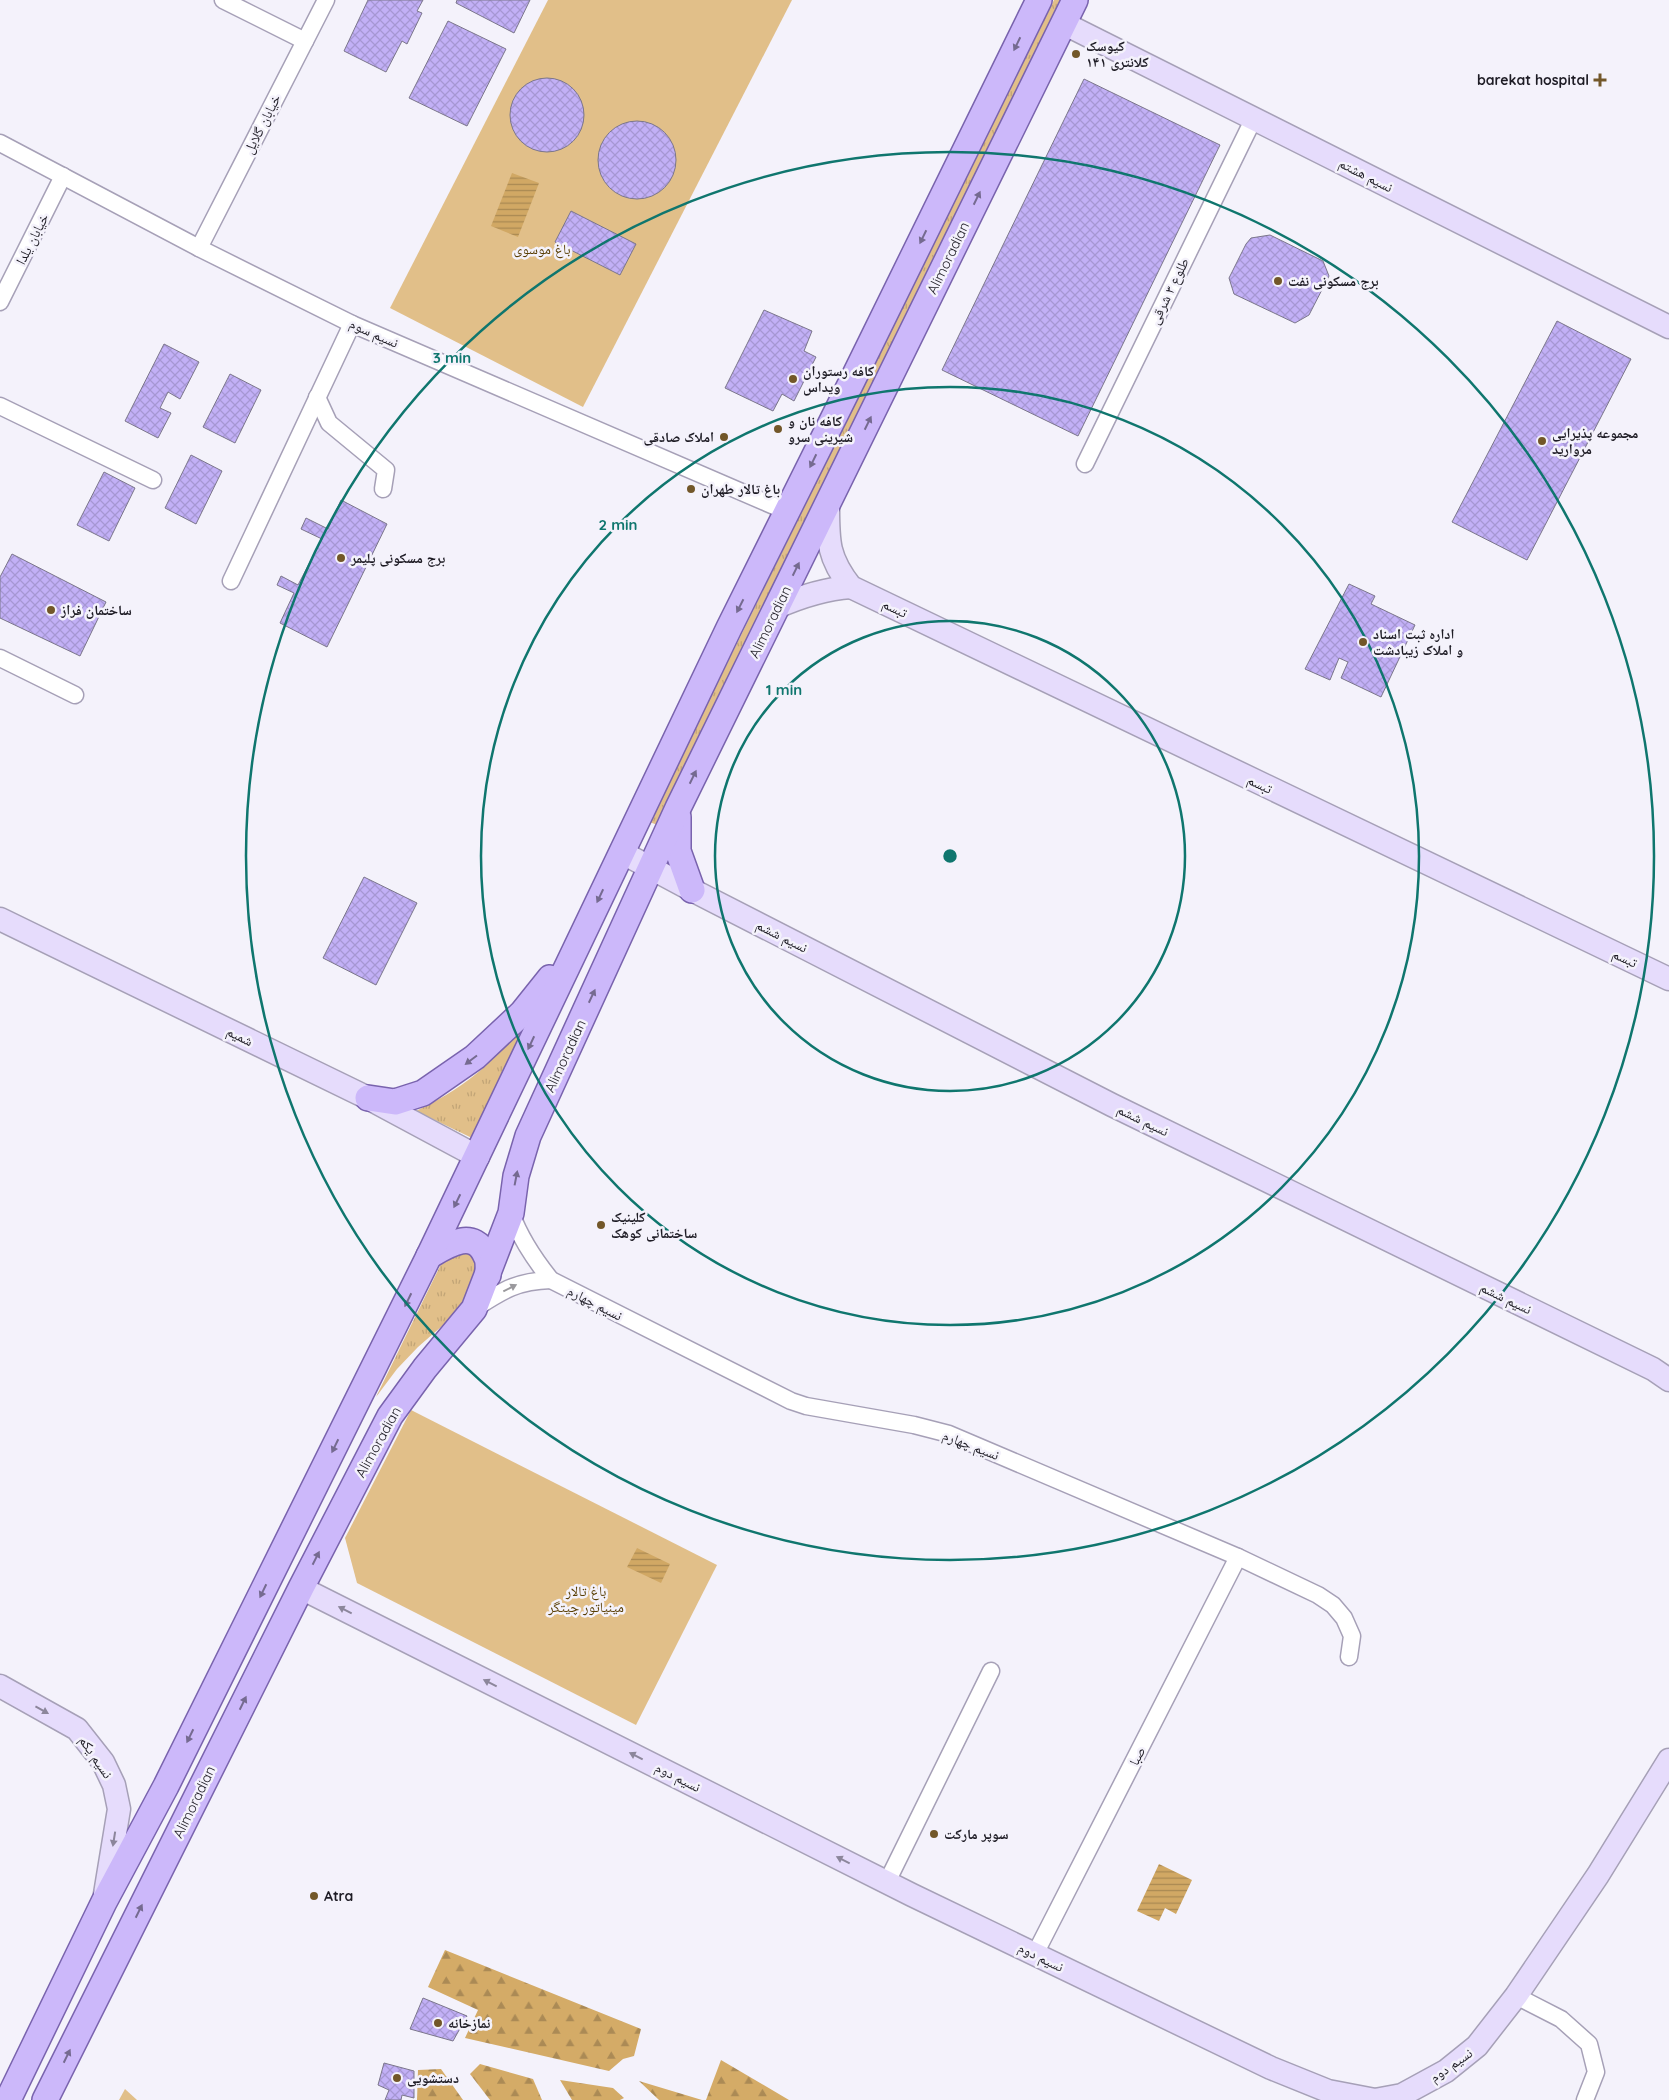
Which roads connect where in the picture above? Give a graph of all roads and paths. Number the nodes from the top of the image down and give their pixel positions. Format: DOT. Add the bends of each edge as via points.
graph roads {
  1 [pos="223,0"];
  2 [pos="326,0"];
  3 [pos="1039,0"];
  4 [pos="1074,0"];
  5 [pos="1063,22"];
  6 [pos="305,41"];
  7 [pos="1254,118"];
  8 [pos="0,143"];
  9 [pos="63,176"];
  10 [pos="199,248"];
  11 [pos="0,302"];
  12 [pos="352,324"];
  13 [pos="1669,327"];
  14 [pos="317,398"];
  15 [pos="0,406"];
  16 [pos="1084,464"];
  17 [pos="153,480"];
  18 [pos="382,489"];
  19 [pos="828,503"];
  20 [pos="788,512"];
  21 [pos="231,582"];
  22 [pos="851,587"];
  23 [pos="777,607"];
  24 [pos="0,658"];
  25 [pos="75,696"];
  26 [pos="678,808"];
  27 [pos="621,852"];
  28 [pos="651,869"];
  29 [pos="692,890"];
  30 [pos="0,919"];
  31 [pos="575,947"];
  32 [pos="1669,979"];
  33 [pos="368,1098"];
  34 [pos="478,1157"];
  35 [pos="511,1213"];
  36 [pos="429,1256"];
  37 [pos="488,1275"];
  38 [pos="551,1280"];
  39 [pos="474,1309"];
  40 [pos="1669,1380"];
  41 [pos="1238,1557"];
  42 [pos="301,1588"];
  43 [pos="1349,1657"];
  44 [pos="991,1671"];
  45 [pos="0,1686"];
  46 [pos="1669,1760"];
  47 [pos="887,1882"];
  48 [pos="104,1902"];
  49 [pos="1035,1954"];
  50 [pos="1516,1996"];
  51 [pos="8,2100"];
  52 [pos="45,2100"];
  53 [pos="1586,2100"];
  1 -- 6 [label="street"];
  2 -- 6 [label="street, خیابان گلایل"];
  3 -- 20 [label="main road, one-way"];
  4 -- 5 [label="main road, Alimoradian"];
  5 -- 7 [label="street, نسیم هشتم"];
  19 -- 5 [label="main road, Alimoradian, one-way"];
  6 -- 10 [label="street, خیابان گلایل"];
  7 -- 13 [label="street, نسیم هشتم"];
  7 -- 16 [label="street, طلوع ۳ شرقی"];
  8 -- 9 [label="street, نسیم سوم"];
  9 -- 10 [label="street, نسیم سوم"];
  9 -- 11 [label="street, خیابان یلدا"];
  10 -- 12 [label="street, نسیم سوم"];
  12 -- 14 [label="street"];
  12 -- 20 [label="street, نسیم سوم"];
  14 -- 18 [label="street" via="329,423 386,470"];
  14 -- 21 [label="street"];
  15 -- 17 [label="street"];
  19 -- 22 [label="street, تبسم" via="830,551 838,571"];
  23 -- 19 [label="main road, Alimoradian, one-way"];
  20 -- 27 [label="main road, one-way"];
  22 -- 23 [label="street" via="806,594"];
  22 -- 32 [label="street, تبسم"];
  26 -- 23 [label="main road, Alimoradian, one-way"];
  24 -- 25 [label="street"];
  26 -- 28 [label="main road, Alimoradian"];
  26 -- 29 [label="main road" via="678,851"];
  27 -- 28 [label="street, نسیم ششم"];
  27 -- 31 [label="main road, one-way"];
  28 -- 29 [label="street, نسیم ششم"];
  35 -- 28 [label="main road, Alimoradian, one-way" via="516,1176 528,1136"];
  29 -- 40 [label="street, نسیم ششم" via="1112,1105 1653,1369"];
  30 -- 33 [label="street, شمیم"];
  31 -- 33 [label="main road, one-way" via="522,1013 475,1058 423,1093 395,1102"];
  31 -- 34 [label="main road, one-way"];
  33 -- 34 [label="street, شمیم"];
  34 -- 36 [label="main road, one-way"];
  35 -- 37 [label="main road, Alimoradian"];
  35 -- 38 [label="street, نسیم چهارم" via="534,1259"];
  36 -- 37 [label="main road" via="452,1242 472,1242 487,1256"];
  36 -- 48 [label="main road, one-way" via="166,1786"];
  37 -- 39 [label="main road, Alimoradian"];
  39 -- 38 [label="street, نسیم چهارم, one-way" via="517,1284"];
  38 -- 41 [label="street, نسیم چهارم" via="791,1401 949,1434"];
  42 -- 39 [label="main road, Alimoradian, one-way" via="390,1416"];
  41 -- 43 [label="street, نسیم چهارم" via="1333,1605 1344,1618 1352,1636"];
  41 -- 49 [label="street, صبا"];
  47 -- 42 [label="street, نسیم دوم, one-way"];
  52 -- 42 [label="main road, Alimoradian, one-way"];
  44 -- 47 [label="street"];
  45 -- 48 [label="street, نسیم یکم, one-way" via="77,1729 103,1762 114,1785 119,1809"];
  46 -- 50 [label="street, نسیم دوم" via="1598,1875"];
  47 -- 49 [label="street, نسیم دوم"];
  48 -- 51 [label="main road"];
  49 -- 50 [label="street, نسیم دوم" via="1272,2068 1328,2091 1375,2100 1402,2095 1446,2072 1477,2046"];
  50 -- 53 [label="street" via="1561,2020 1589,2044 1596,2072"];
}
